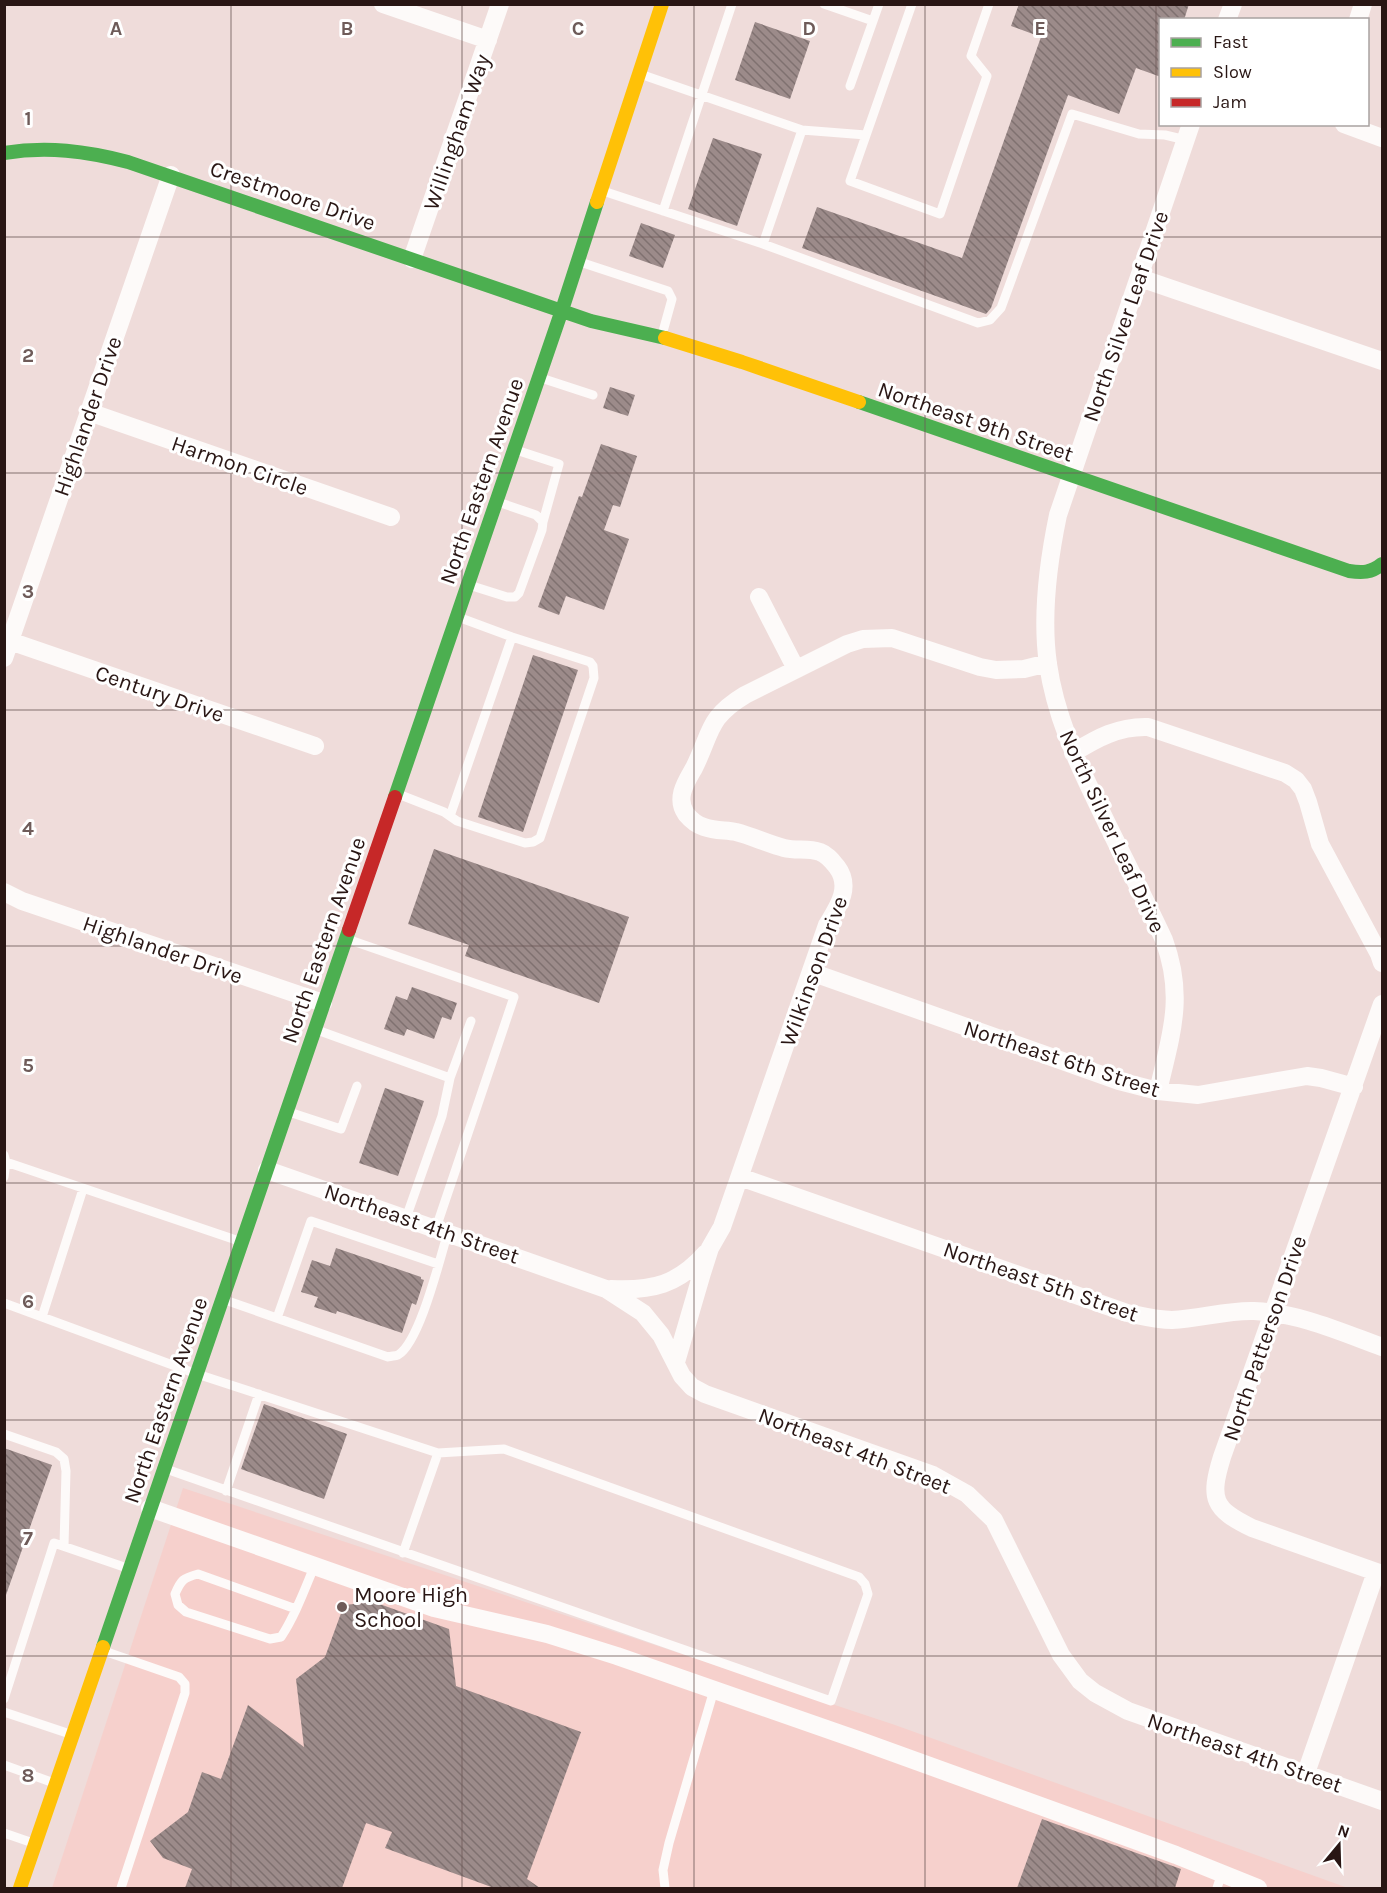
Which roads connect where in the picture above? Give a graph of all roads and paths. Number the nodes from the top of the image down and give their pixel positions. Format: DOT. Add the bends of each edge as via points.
graph roads {
  1 [pos="383,4"];
  2 [pos="500,4"];
  3 [pos="662,4"];
  4 [pos="732,4"];
  5 [pos="824,4"];
  6 [pos="879,4"];
  7 [pos="912,4"];
  8 [pos="989,4"];
  9 [pos="873,21"];
  10 [pos="488,40"];
  11 [pos="639,74"];
  12 [pos="850,86"];
  13 [pos="700,95"];
  14 [pos="1350,126"];
  15 [pos="802,130"];
  16 [pos="1188,132"];
  17 [pos="867,135"];
  18 [pos="1383,138"];
  19 [pos="4,153"];
  20 [pos="171,175"];
  21 [pos="601,190"];
  22 [pos="663,211"];
  23 [pos="762,244"];
  24 [pos="412,259"];
  25 [pos="578,261"];
  26 [pos="1140,278"];
  27 [pos="562,310"];
  28 [pos="661,337"];
  29 [pos="1383,361"];
  30 [pos="539,377"];
  31 [pos="593,395"];
  32 [pos="89,412"];
  33 [pos="514,449"];
  34 [pos="1070,475"];
  35 [pos="496,502"];
  36 [pos="391,517"];
  37 [pos="543,522"];
  38 [pos="1379,568"];
  39 [pos="467,585"];
  40 [pos="759,597"];
  41 [pos="457,616"];
  42 [pos="512,637"];
  43 [pos="6,646"];
  44 [pos="1048,663"];
  45 [pos="796,669"];
  46 [pos="315,746"];
  47 [pos="1073,753"];
  48 [pos="396,793"];
  49 [pos="450,816"];
  50 [pos="4,892"];
  51 [pos="345,938"];
  52 [pos="1383,963"];
  53 [pos="811,972"];
  54 [pos="323,1003"];
  55 [pos="1383,1004"];
  56 [pos="471,1021"];
  57 [pos="314,1029"];
  58 [pos="450,1078"];
  59 [pos="357,1086"];
  60 [pos="1354,1087"];
  61 [pos="1158,1091"];
  62 [pos="287,1112"];
  63 [pos="5,1158"];
  64 [pos="267,1170"];
  65 [pos="4,1177"];
  66 [pos="740,1177"];
  67 [pos="83,1189"];
  68 [pos="406,1218"];
  69 [pos="442,1230"];
  70 [pos="242,1242"];
  71 [pos="710,1248"];
  72 [pos="438,1264"];
  73 [pos="606,1289"];
  74 [pos="222,1299"];
  75 [pos="4,1303"];
  76 [pos="1274,1314"];
  77 [pos="42,1317"];
  78 [pos="278,1318"];
  79 [pos="1383,1347"];
  80 [pos="676,1362"];
  81 [pos="197,1374"];
  82 [pos="260,1394"];
  83 [pos="4,1434"];
  84 [pos="438,1453"];
  85 [pos="164,1468"];
  86 [pos="226,1491"];
  87 [pos="150,1508"];
  88 [pos="64,1546"];
  89 [pos="403,1553"];
  90 [pos="314,1567"];
  91 [pos="130,1569"];
  92 [pos="1379,1573"];
  93 [pos="296,1609"];
  94 [pos="102,1650"];
  95 [pos="714,1690"];
  96 [pos="4,1699"];
  97 [pos="4,1712"];
  98 [pos="73,1735"];
  99 [pos="4,1765"];
  100 [pos="1306,1773"];
  101 [pos="56,1784"];
  102 [pos="1383,1801"];
  103 [pos="4,1833"];
  104 [pos="35,1844"];
  105 [pos="1219,1881"];
  106 [pos="24,1886"];
  107 [pos="121,1888"];
  108 [pos="665,1888"];
  109 [pos="1258,1888"];
  1 -- 10 [label="street"];
  2 -- 10 [label="street, Willingham Way"];
  3 -- 11 [label="main road, North Eastern Avenue"];
  4 -- 13 [label="lane"];
  5 -- 9 [label="lane"];
  6 -- 9 [label="lane"];
  7 -- 17 [label="lane"];
  8 -- 17 [label="lane" via="971,56 987,76 940,214 850,182"];
  9 -- 12 [label="lane"];
  10 -- 24 [label="street, Willingham Way"];
  11 -- 13 [label="lane"];
  11 -- 21 [label="main road, North Eastern Avenue"];
  13 -- 15 [label="lane"];
  13 -- 22 [label="lane"];
  14 -- 18 [label="street"];
  15 -- 17 [label="lane"];
  15 -- 23 [label="lane"];
  16 -- 23 [label="lane" via="1139,134 1072,114 1001,308 990,320 978,323"];
  16 -- 26 [label="street, North Silver Leaf Drive"];
  19 -- 20 [label="main road, Crestmoore Drive" via="77,149"];
  20 -- 24 [label="main road, Crestmoore Drive"];
  20 -- 32 [label="street, Highlander Drive"];
  21 -- 22 [label="lane"];
  21 -- 25 [label="main road, North Eastern Avenue"];
  22 -- 23 [label="lane"];
  24 -- 27 [label="main road, Crestmoore Drive"];
  25 -- 27 [label="main road, North Eastern Avenue"];
  25 -- 28 [label="lane" via="668,291 672,299"];
  26 -- 29 [label="street"];
  26 -- 34 [label="street, North Silver Leaf Drive"];
  27 -- 28 [label="main road, Northeast 9th Street"];
  27 -- 30 [label="main road, North Eastern Avenue"];
  28 -- 34 [label="main road, Northeast 9th Street"];
  30 -- 31 [label="lane"];
  30 -- 33 [label="main road, North Eastern Avenue"];
  32 -- 36 [label="street, Harmon Circle"];
  32 -- 43 [label="street, Highlander Drive"];
  33 -- 35 [label="main road, North Eastern Avenue"];
  33 -- 37 [label="lane" via="558,464"];
  34 -- 38 [label="main road, Northeast 9th Street" via="1349,571 1364,573"];
  34 -- 44 [label="street, North Silver Leaf Drive" via="1049,564"];
  35 -- 37 [label="lane" via="536,515"];
  35 -- 39 [label="main road, North Eastern Avenue"];
  37 -- 39 [label="lane" via="515,597"];
  39 -- 41 [label="main road, North Eastern Avenue"];
  40 -- 45 [label="street"];
  41 -- 42 [label="lane"];
  41 -- 48 [label="main road, North Eastern Avenue"];
  42 -- 49 [label="lane"];
  42 -- 49 [label="lane" via="590,662 594,672 540,838 525,843"];
  43 -- 46 [label="street, Century Drive"];
  44 -- 45 [label="street, Wilkinson Drive" via="996,670 881,638 847,644"];
  44 -- 47 [label="street, North Silver Leaf Drive" via="1053,693"];
  45 -- 53 [label="street, Wilkinson Drive" via="722,711 682,790 681,801 688,816 704,827 736,832 784,848 819,852 835,864 844,891"];
  47 -- 52 [label="street" via="1120,729 1148,727 1296,780 1308,802 1320,844"];
  47 -- 61 [label="street, North Silver Leaf Drive" via="1169,954 1176,1006"];
  48 -- 49 [label="lane"];
  48 -- 51 [label="main road, North Eastern Avenue"];
  50 -- 54 [label="street, Highlander Drive"];
  51 -- 54 [label="main road, North Eastern Avenue"];
  51 -- 69 [label="lane" via="514,997"];
  53 -- 61 [label="street, Northeast 6th Street" via="1119,1081"];
  53 -- 66 [label="street, Wilkinson Drive"];
  54 -- 57 [label="main road, North Eastern Avenue"];
  55 -- 60 [label="street, North Patterson Drive"];
  56 -- 58 [label="lane"];
  57 -- 58 [label="lane"];
  57 -- 62 [label="main road, North Eastern Avenue"];
  58 -- 68 [label="lane" via="442,1116"];
  59 -- 62 [label="lane" via="341,1129"];
  60 -- 61 [label="street, Northeast 6th Street" via="1307,1076 1198,1095"];
  60 -- 76 [label="street, North Patterson Drive"];
  62 -- 64 [label="main road, North Eastern Avenue"];
  63 -- 65 [label="lane"];
  63 -- 67 [label="lane"];
  64 -- 68 [label="street, Northeast 4th Street"];
  64 -- 70 [label="main road, North Eastern Avenue"];
  66 -- 71 [label="street, Wilkinson Drive"];
  66 -- 76 [label="street, Northeast 5th Street" via="1127,1313 1171,1320 1237,1311"];
  67 -- 70 [label="lane"];
  67 -- 77 [label="lane"];
  68 -- 69 [label="street, Northeast 4th Street"];
  69 -- 72 [label="lane"];
  69 -- 73 [label="street, Northeast 4th Street"];
  70 -- 74 [label="main road, North Eastern Avenue"];
  71 -- 73 [label="street" via="696,1265 666,1283 649,1289"];
  71 -- 80 [label="street, Wilkinson Drive"];
  72 -- 78 [label="lane" via="419,1324 398,1355 388,1357"];
  72 -- 78 [label="lane" via="311,1221"];
  73 -- 80 [label="street, Northeast 4th Street" via="643,1313"];
  74 -- 78 [label="lane"];
  74 -- 81 [label="main road, North Eastern Avenue"];
  75 -- 77 [label="lane"];
  76 -- 79 [label="street, Northeast 5th Street" via="1307,1320"];
  76 -- 92 [label="street, North Patterson Drive" via="1216,1476 1217,1503 1252,1528"];
  77 -- 81 [label="lane"];
  80 -- 100 [label="street, Northeast 4th Street" via="682,1376 705,1394 933,1475 967,1494 994,1520 1061,1655 1080,1681 1128,1711"];
  81 -- 82 [label="lane"];
  81 -- 85 [label="main road, North Eastern Avenue"];
  82 -- 84 [label="lane"];
  82 -- 86 [label="lane"];
  83 -- 88 [label="lane" via="56,1452 64,1459"];
  84 -- 89 [label="lane"];
  84 -- 89 [label="lane" via="504,1449 859,1577 868,1593 831,1701"];
  85 -- 86 [label="lane"];
  85 -- 87 [label="main road, North Eastern Avenue"];
  86 -- 89 [label="lane"];
  87 -- 90 [label="street"];
  87 -- 91 [label="main road, North Eastern Avenue"];
  88 -- 91 [label="lane"];
  88 -- 96 [label="lane" via="54,1543"];
  90 -- 93 [label="lane"];
  90 -- 95 [label="street" via="434,1608 548,1634"];
  91 -- 94 [label="main road, North Eastern Avenue"];
  92 -- 100 [label="street"];
  93 -- 93 [label="lane" via="198,1574 180,1582 175,1594 178,1605 186,1612 270,1639 281,1637"];
  94 -- 98 [label="main road, North Eastern Avenue"];
  94 -- 107 [label="lane" via="179,1677 185,1684"];
  95 -- 105 [label="street" via="858,1740"];
  95 -- 108 [label="lane" via="669,1843 663,1870"];
  97 -- 98 [label="lane"];
  98 -- 101 [label="main road, North Eastern Avenue"];
  99 -- 101 [label="lane"];
  100 -- 102 [label="street, Northeast 4th Street"];
  101 -- 104 [label="main road, North Eastern Avenue"];
  103 -- 104 [label="lane"];
  104 -- 106 [label="main road, North Eastern Avenue"];
  105 -- 109 [label="street"];
}
